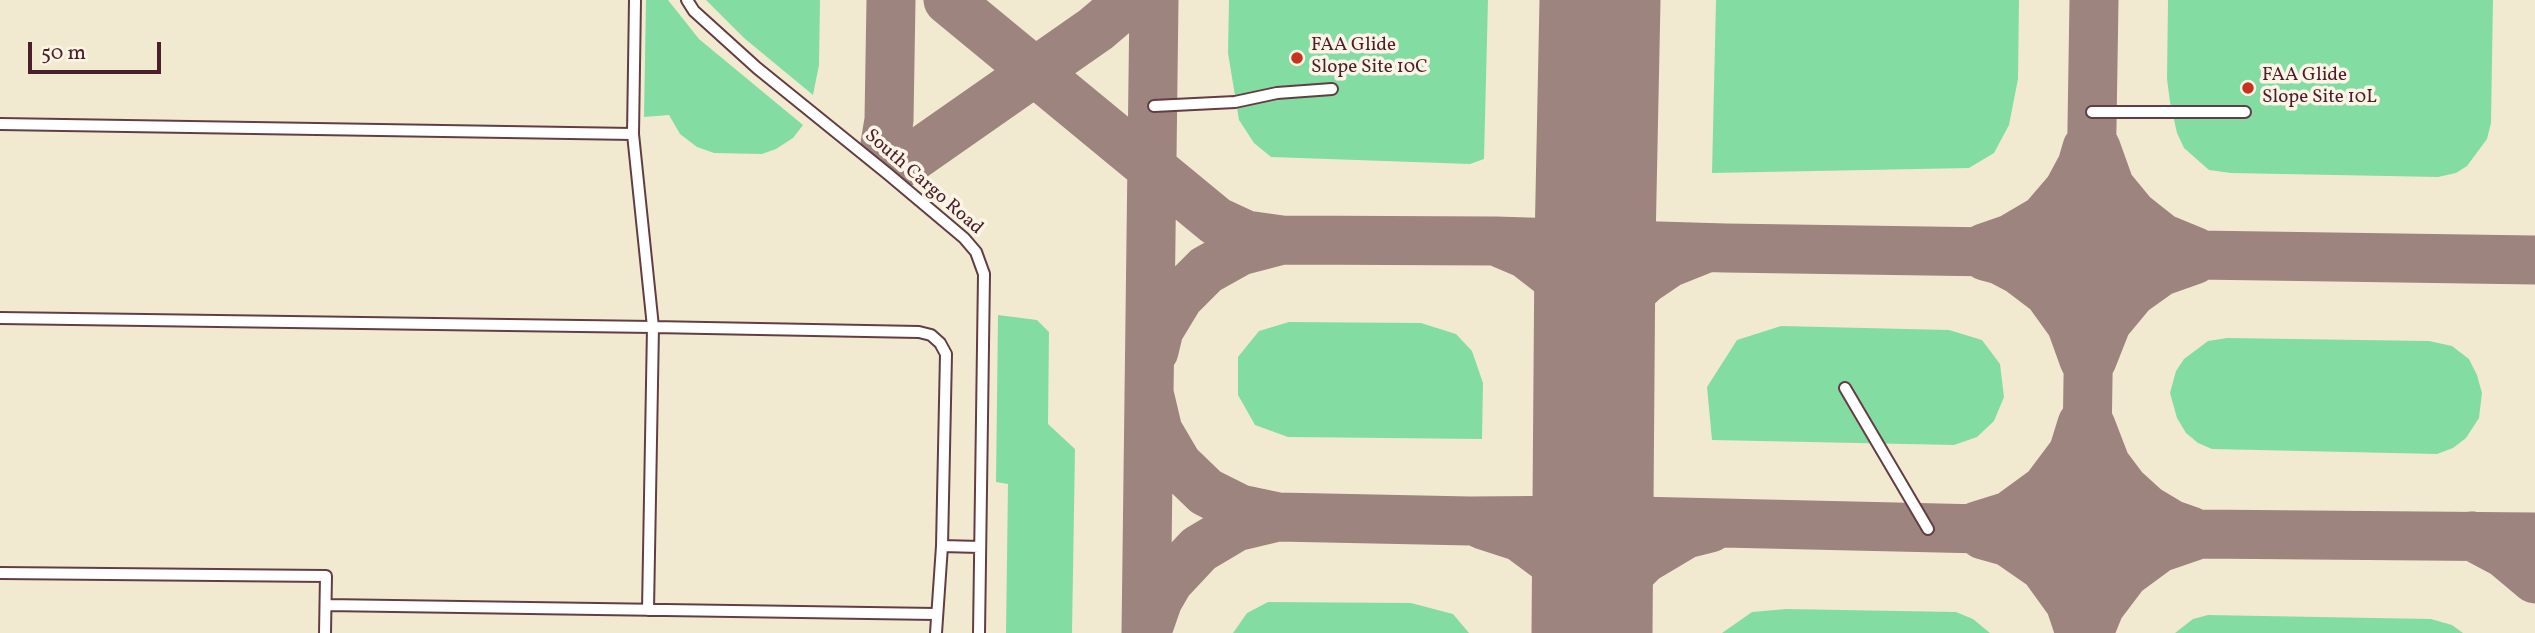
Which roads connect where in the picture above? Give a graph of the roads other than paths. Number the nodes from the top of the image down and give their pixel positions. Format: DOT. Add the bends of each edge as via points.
graph roads {
  1 [pos="635,0"];
  2 [pos="687,0"];
  3 [pos="1332,89"];
  4 [pos="1154,106"];
  5 [pos="2092,112"];
  6 [pos="2245,112"];
  7 [pos="0,124"];
  8 [pos="633,134"];
  9 [pos="0,318"];
  10 [pos="653,327"];
  11 [pos="1845,388"];
  12 [pos="1928,529"];
  13 [pos="943,546"];
  14 [pos="980,547"];
  15 [pos="0,573"];
  16 [pos="326,605"];
  17 [pos="648,610"];
  18 [pos="936,614"];
  19 [pos="325,633"];
  20 [pos="936,633"];
  21 [pos="979,633"];
  1 -- 8 [label="lane"];
  2 -- 14 [label="lane, South Cargo Road" via="757,68 976,252 984,274"];
  3 -- 4 [label="lane" via="1235,102"];
  5 -- 6 [label="lane"];
  7 -- 8 [label="lane"];
  8 -- 10 [label="lane"];
  9 -- 10 [label="lane"];
  10 -- 13 [label="lane" via="931,335 946,354"];
  10 -- 17 [label="lane"];
  11 -- 12 [label="lane"];
  13 -- 14 [label="lane"];
  13 -- 18 [label="lane"];
  14 -- 21 [label="lane, South Cargo Road"];
  15 -- 16 [label="lane" via="326,576"];
  16 -- 17 [label="lane"];
  16 -- 19 [label="lane"];
  17 -- 18 [label="lane"];
  18 -- 20 [label="lane"];
}
